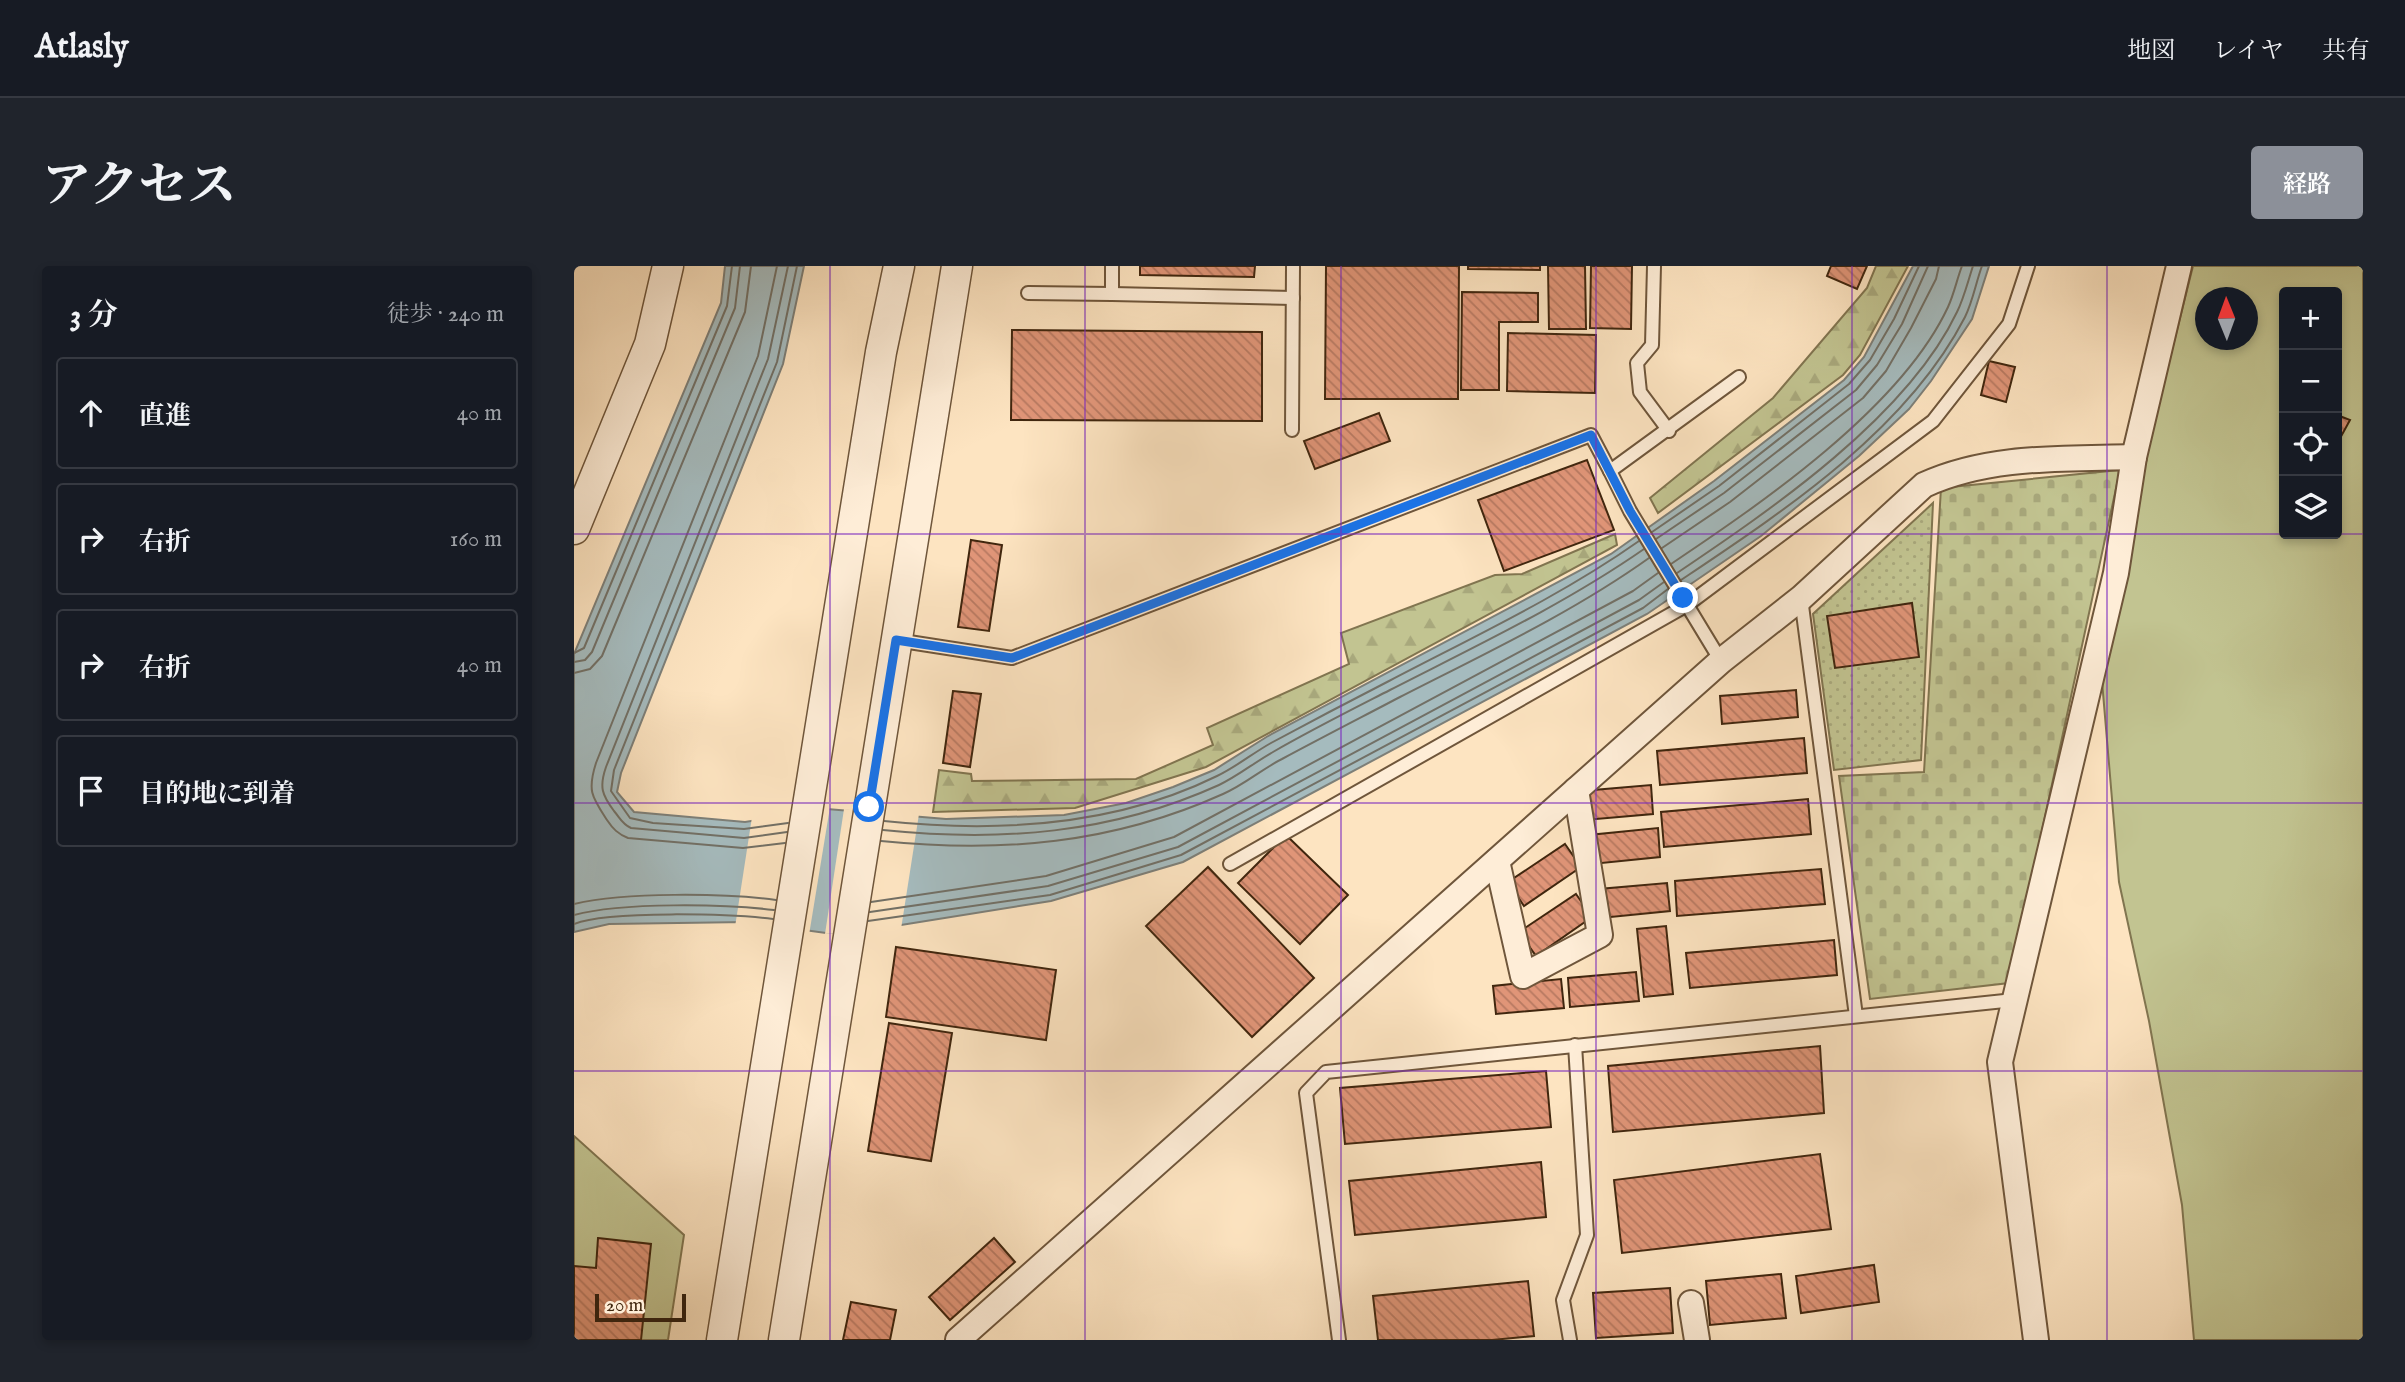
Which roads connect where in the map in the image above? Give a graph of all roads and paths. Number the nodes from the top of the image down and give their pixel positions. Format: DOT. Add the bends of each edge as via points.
graph roads {
  1 [pos="668,266"];
  2 [pos="900,266"];
  3 [pos="957,266"];
  4 [pos="1112,266"];
  5 [pos="1293,266"];
  6 [pos="1654,266"];
  7 [pos="2028,266"];
  8 [pos="2179,266"];
  9 [pos="1028,293"];
  10 [pos="1112,294"];
  11 [pos="1293,298"];
  12 [pos="1739,377"];
  13 [pos="1292,430"];
  14 [pos="1669,431"];
  15 [pos="2134,457"];
  16 [pos="1611,471"];
  17 [pos="574,529"];
  18 [pos="1801,598"];
  19 [pos="1685,601"];
  20 [pos="896,640"];
  21 [pos="1721,661"];
  22 [pos="1576,790"];
  23 [pos="1497,861"];
  24 [pos="1230,864"];
  25 [pos="2014,1000"];
  26 [pos="1856,1016"];
  27 [pos="1575,1045"];
  28 [pos="1691,1303"];
  29 [pos="722,1340"];
  30 [pos="784,1340"];
  31 [pos="958,1340"];
  32 [pos="1339,1340"];
  33 [pos="1570,1340"];
  34 [pos="1697,1340"];
  35 [pos="2036,1340"];
  1 -- 17 [label="street" via="650,344"];
  2 -- 29 [label="street" via="881,352"];
  3 -- 20 [label="street"];
  4 -- 10 [label="lane"];
  5 -- 11 [label="lane"];
  6 -- 14 [label="lane" via="1652,345 1637,363 1640,391"];
  7 -- 19 [label="lane" via="2009,324 1933,421"];
  8 -- 15 [label="street"];
  9 -- 10 [label="lane"];
  10 -- 11 [label="lane"];
  11 -- 13 [label="lane"];
  12 -- 14 [label="lane"];
  14 -- 16 [label="lane"];
  15 -- 18 [label="street" via="2012,461 1948,474 1924,485"];
  15 -- 25 [label="street" via="2116,573"];
  16 -- 19 [label="lane"];
  16 -- 20 [label="lane" via="1591,435 1012,658"];
  18 -- 21 [label="street"];
  18 -- 26 [label="lane"];
  19 -- 21 [label="lane"];
  19 -- 24 [label="lane"];
  20 -- 30 [label="street"];
  21 -- 22 [label="street"];
  22 -- 23 [label="street"];
  22 -- 23 [label="street" via="1600,935 1523,976"];
  23 -- 31 [label="street"];
  25 -- 26 [label="lane"];
  25 -- 35 [label="street" via="2000,1062"];
  26 -- 27 [label="lane"];
  27 -- 32 [label="lane" via="1326,1072 1306,1093"];
  27 -- 33 [label="lane" via="1587,1236 1563,1300"];
  28 -- 34 [label="street"];
}
